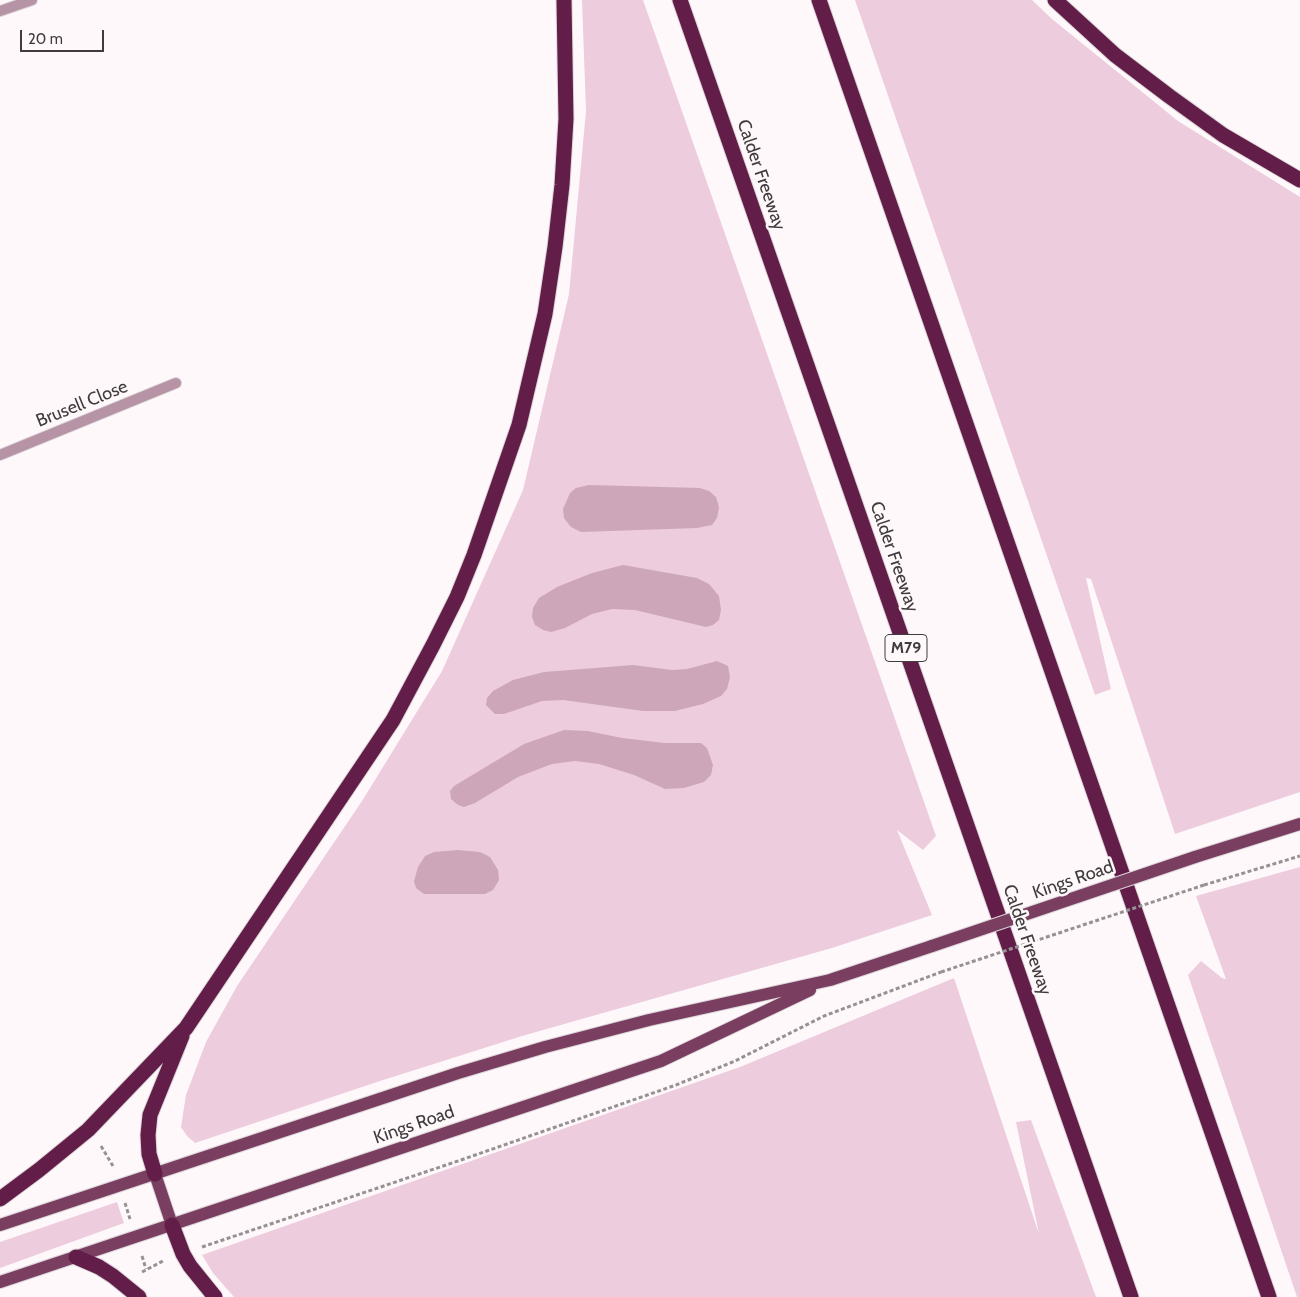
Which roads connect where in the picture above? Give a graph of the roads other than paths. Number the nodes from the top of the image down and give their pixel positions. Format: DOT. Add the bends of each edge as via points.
graph roads {
  1 [pos="32,0"];
  2 [pos="564,0"];
  3 [pos="680,0"];
  4 [pos="819,0"];
  5 [pos="1055,0"];
  6 [pos="0,11"];
  7 [pos="1300,180"];
  8 [pos="176,383"];
  9 [pos="0,454"];
  10 [pos="1300,824"];
  11 [pos="830,980"];
  12 [pos="186,1028"];
  13 [pos="155,1174"];
  14 [pos="0,1198"];
  15 [pos="0,1225"];
  16 [pos="172,1225"];
  17 [pos="76,1257"];
  18 [pos="0,1282"];
  19 [pos="139,1297"];
  20 [pos="215,1297"];
  21 [pos="1131,1297"];
  22 [pos="1269,1297"];
  1 -- 6 [label="street"];
  2 -- 12 [label="highway" via="566,119 562,185 545,314 519,425 474,556 437,637 393,720"];
  3 -- 21 [label="highway, Calder Freeway / M79"];
  4 -- 22 [label="highway"];
  5 -- 7 [label="highway" via="1115,55 1169,96 1223,134"];
  8 -- 9 [label="street, Brusell Close"];
  10 -- 11 [label="main road, Kings Road, bridge"];
  11 -- 13 [label="main road, Kings Road" via="545,1047 346,1109"];
  11 -- 16 [label="main road, Kings Road" via="661,1061"];
  12 -- 13 [label="highway" via="150,1114 149,1154"];
  12 -- 14 [label="highway" via="88,1130"];
  13 -- 15 [label="main road, Kings Road"];
  13 -- 16 [label="main road"];
  16 -- 17 [label="main road, Kings Road"];
  16 -- 20 [label="highway" via="190,1266"];
  17 -- 18 [label="main road, Kings Road"];
  17 -- 19 [label="highway" via="99,1267"];
}
